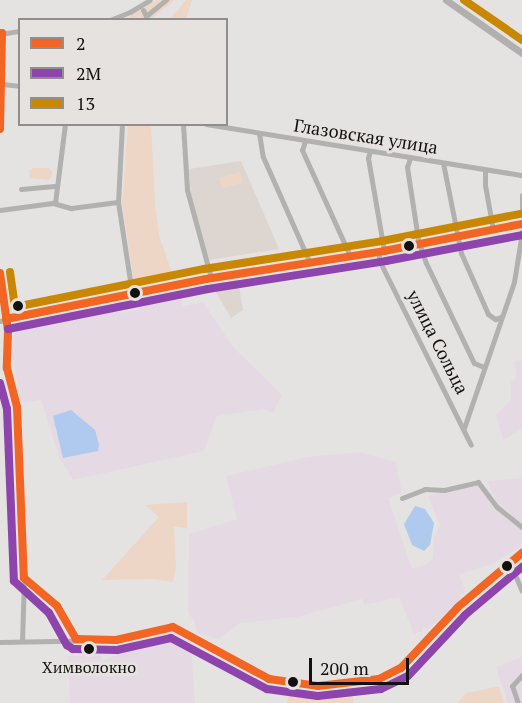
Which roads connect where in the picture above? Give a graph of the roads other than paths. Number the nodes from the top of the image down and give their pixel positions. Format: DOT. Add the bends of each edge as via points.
graph roads {
  1 [pos="150,0"];
  2 [pos="166,0"];
  3 [pos="446,0"];
  4 [pos="115,18"];
  5 [pos="140,18"];
  6 [pos="18,31"];
  7 [pos="1,34"];
  8 [pos="522,53"];
  9 [pos="2,84"];
  10 [pos="18,86"];
  11 [pos="65,126"];
  12 [pos="123,126"];
  13 [pos="183,126"];
  14 [pos="218,126"];
  15 [pos="0,129"];
  16 [pos="259,133"];
  17 [pos="305,141"];
  18 [pos="370,152"];
  19 [pos="410,158"];
  20 [pos="443,163"];
  21 [pos="485,170"];
  22 [pos="522,175"];
  23 [pos="57,186"];
  24 [pos="21,189"];
  25 [pos="522,195"];
  26 [pos="118,202"];
  27 [pos="55,203"];
  28 [pos="0,210"];
  29 [pos="522,210"];
  30 [pos="522,224"];
  31 [pos="493,230"];
  32 [pos="522,232"];
  33 [pos="457,237"];
  34 [pos="420,244"];
  35 [pos="381,251"];
  36 [pos="350,256"];
  37 [pos="310,263"];
  38 [pos="0,273"];
  39 [pos="208,279"];
  40 [pos="132,293"];
  41 [pos="501,317"];
  42 [pos="3,320"];
  43 [pos="483,367"];
  44 [pos="464,428"];
  45 [pos="471,445"];
  46 [pos="402,498"];
  47 [pos="522,527"];
  48 [pos="522,553"];
  49 [pos="510,563"];
  50 [pos="24,578"];
  51 [pos="522,591"];
  52 [pos="76,639"];
  53 [pos="22,641"];
  54 [pos="0,642"];
  55 [pos="522,675"];
  56 [pos="518,703"];
  1 -- 4 [label="street"];
  2 -- 5 [label="street"];
  3 -- 8 [label="main road"];
  6 -- 7 [label="street"];
  7 -- 9 [label="street"];
  9 -- 10 [label="street"];
  9 -- 15 [label="street"];
  11 -- 23 [label="street"];
  12 -- 26 [label="street"];
  13 -- 39 [label="street" via="187,190"];
  14 -- 16 [label="street, Глазовская улица"];
  16 -- 17 [label="street, Глазовская улица"];
  16 -- 37 [label="street" via="263,157"];
  17 -- 18 [label="street, Глазовская улица"];
  17 -- 36 [label="street" via="302,150"];
  18 -- 19 [label="street, Глазовская улица"];
  18 -- 35 [label="street, улица Сольца"];
  19 -- 20 [label="street, Глазовская улица"];
  19 -- 34 [label="street" via="407,167"];
  20 -- 21 [label="street, Глазовская улица"];
  20 -- 33 [label="street"];
  21 -- 22 [label="street, Глазовская улица"];
  21 -- 31 [label="street"];
  23 -- 24 [label="street"];
  23 -- 27 [label="street"];
  25 -- 29 [label="street"];
  26 -- 27 [label="street" via="71,208"];
  26 -- 40 [label="street"];
  27 -- 28 [label="street"];
  30 -- 31 [label="street"];
  31 -- 33 [label="street"];
  32 -- 41 [label="street" via="514,281"];
  33 -- 34 [label="street"];
  33 -- 41 [label="street" via="488,314 495,319"];
  34 -- 35 [label="street"];
  34 -- 43 [label="street" via="474,363"];
  35 -- 36 [label="street"];
  35 -- 44 [label="street, улица Сольца" via="380,262"];
  36 -- 37 [label="street"];
  37 -- 39 [label="street"];
  38 -- 42 [label="street"];
  39 -- 40 [label="street"];
  40 -- 42 [label="street"];
  41 -- 43 [label="street"];
  42 -- 50 [label="street" via="7,368 16,406"];
  43 -- 44 [label="street"];
  44 -- 45 [label="street, улица Сольца"];
  46 -- 47 [label="street" via="425,489 444,490 478,482 497,507"];
  48 -- 49 [label="street"];
  49 -- 51 [label="street"];
  49 -- 52 [label="street" via="446,619 401,668 379,679 318,686 269,679 173,627 116,639"];
  50 -- 52 [label="street" via="57,606"];
  50 -- 53 [label="street"];
  52 -- 53 [label="street"];
  53 -- 54 [label="street"];
  55 -- 56 [label="street" via="512,686"];
}
